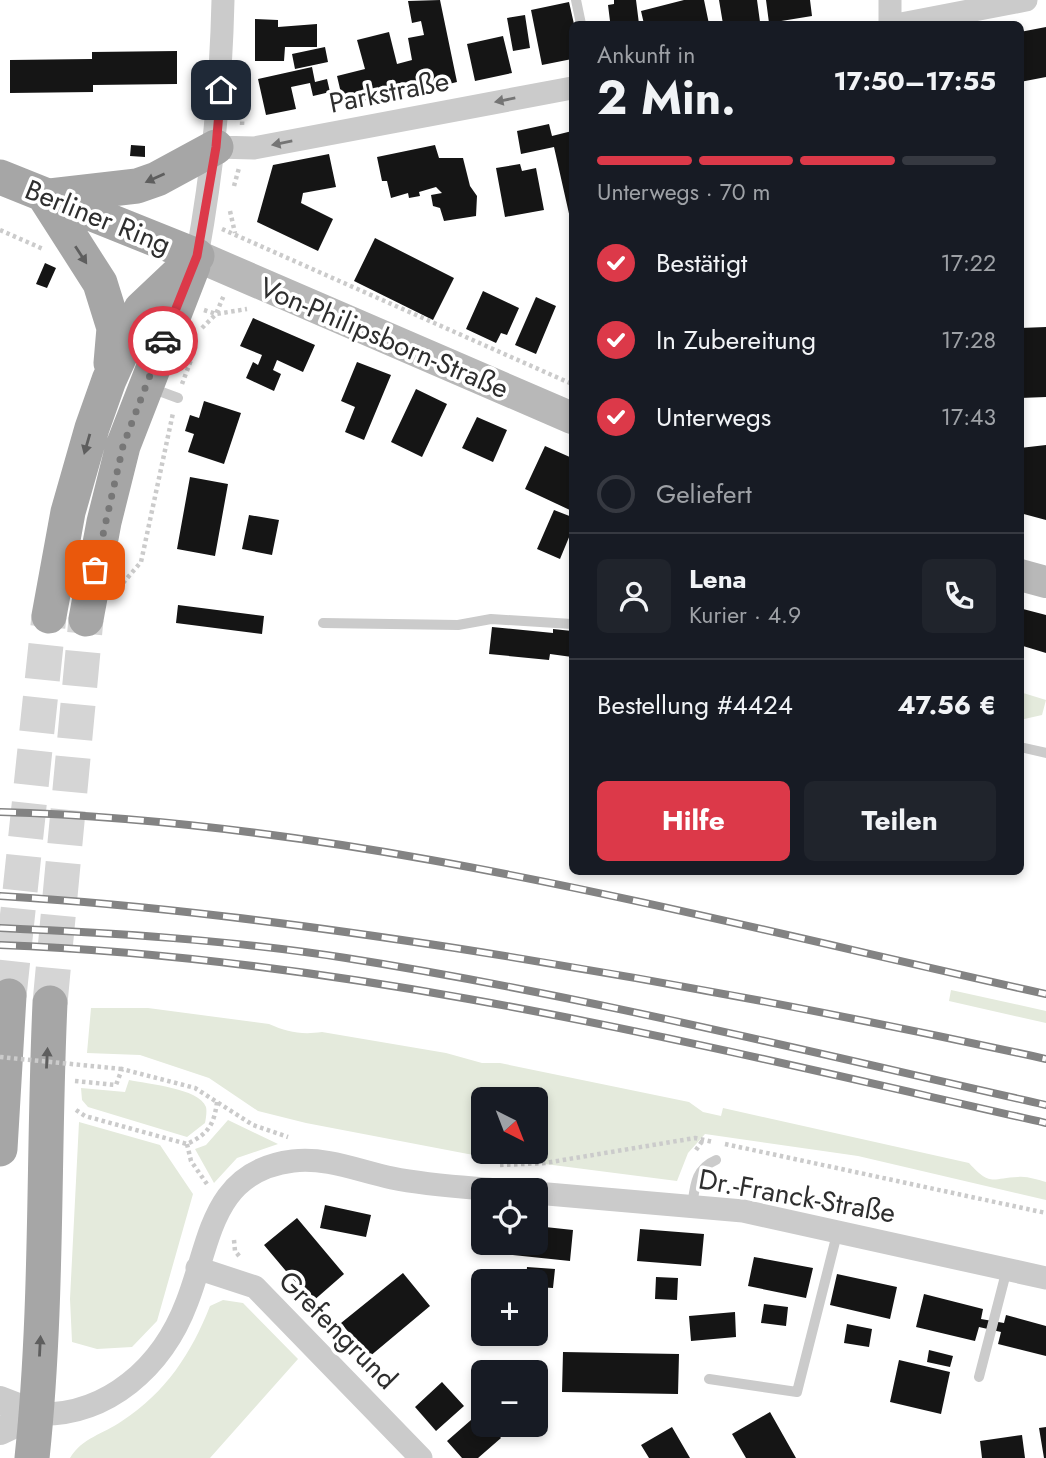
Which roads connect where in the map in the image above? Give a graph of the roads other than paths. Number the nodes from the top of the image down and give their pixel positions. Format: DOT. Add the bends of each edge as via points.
graph roads {
  1 [pos="223,0"];
  2 [pos="576,0"];
  3 [pos="890,0"];
  4 [pos="1026,0"];
  5 [pos="580,21"];
  6 [pos="890,21"];
  7 [pos="917,21"];
  8 [pos="569,89"];
  9 [pos="227,149"];
  10 [pos="0,177"];
  11 [pos="45,197"];
  12 [pos="197,256"];
  13 [pos="109,380"];
  14 [pos="569,417"];
  15 [pos="1024,576"];
  16 [pos="1046,582"];
  17 [pos="49,615"];
  18 [pos="86,619"];
  19 [pos="323,623"];
  20 [pos="569,624"];
  21 [pos="1024,748"];
  22 [pos="1046,753"];
  23 [pos="9,996"];
  24 [pos="50,1003"];
  25 [pos="0,1149"];
  26 [pos="716,1160"];
  27 [pos="471,1187"];
  28 [pos="548,1194"];
  29 [pos="692,1206"];
  30 [pos="838,1230"];
  31 [pos="197,1268"];
  32 [pos="1007,1269"];
  33 [pos="1046,1278"];
  34 [pos="979,1377"];
  35 [pos="709,1379"];
  36 [pos="0,1400"];
  37 [pos="37,1414"];
  38 [pos="0,1431"];
  39 [pos="32,1458"];
  40 [pos="421,1458"];
  1 -- 9 [label="street" via="221,90"];
  2 -- 5 [label="lane"];
  3 -- 6 [label="street"];
  4 -- 7 [label="street"];
  8 -- 9 [label="street, Parkstraße, one-way"];
  9 -- 11 [label="main road, one-way" via="137,186"];
  9 -- 12 [label="street"];
  10 -- 11 [label="main road, Berliner Ring"];
  11 -- 12 [label="main road, Berliner Ring"];
  11 -- 13 [label="main road, one-way" via="100,284 114,328"];
  12 -- 13 [label="main road" via="141,309"];
  12 -- 14 [label="main road, Von-Philipsborn-Straße"];
  12 -- 18 [label="main road" via="162,392 123,446"];
  13 -- 17 [label="main road, one-way" via="68,512"];
  15 -- 16 [label="main road"];
  19 -- 20 [label="lane" via="458,625 491,619"];
  21 -- 22 [label="lane"];
  23 -- 25 [label="main road"];
  37 -- 24 [label="main road, one-way"];
  26 -- 29 [label="lane" via="696,1177"];
  27 -- 31 [label="street" via="394,1178 328,1161 293,1161 245,1178 223,1200"];
  28 -- 29 [label="street, Dr.-Franck-Straße"];
  29 -- 30 [label="street, Dr.-Franck-Straße"];
  30 -- 32 [label="street, Dr.-Franck-Straße"];
  30 -- 35 [label="lane" via="797,1392"];
  31 -- 37 [label="street" via="176,1327 136,1379 86,1407"];
  31 -- 40 [label="street, Grefengrund" via="255,1287"];
  32 -- 33 [label="street, Dr.-Franck-Straße"];
  32 -- 34 [label="lane"];
  36 -- 37 [label="street"];
  37 -- 38 [label="street"];
  37 -- 39 [label="main road"];
}
